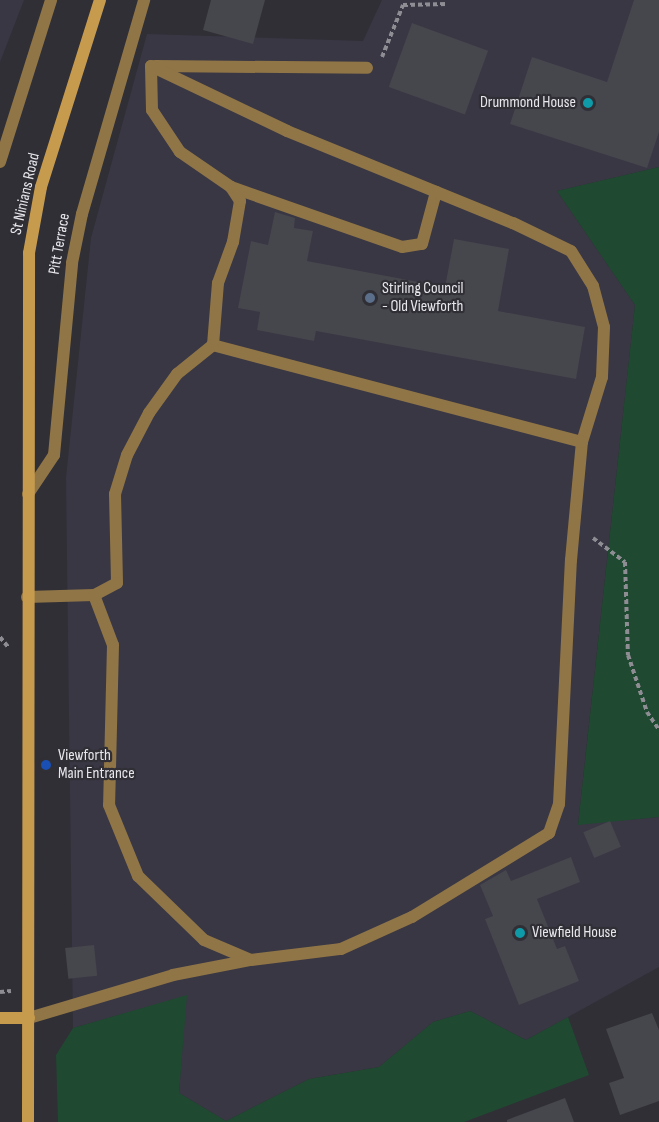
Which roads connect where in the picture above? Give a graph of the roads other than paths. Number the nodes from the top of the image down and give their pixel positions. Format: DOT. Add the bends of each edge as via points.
graph roads {
  1 [pos="51,0"];
  2 [pos="100,0"];
  3 [pos="144,0"];
  4 [pos="151,66"];
  5 [pos="367,68"];
  6 [pos="0,162"];
  7 [pos="231,187"];
  8 [pos="436,192"];
  9 [pos="213,345"];
  10 [pos="582,442"];
  11 [pos="28,494"];
  12 [pos="94,595"];
  13 [pos="27,597"];
  14 [pos="251,960"];
  15 [pos="0,1018"];
  16 [pos="29,1018"];
  17 [pos="28,1122"];
  1 -- 6 [label="street"];
  2 -- 11 [label="street, St Ninians Road" via="41,187 29,253"];
  3 -- 11 [label="street, Pitt Terrace" via="72,263 54,455"];
  4 -- 5 [label="street"];
  4 -- 7 [label="street" via="152,110 180,152"];
  4 -- 8 [label="street" via="287,132"];
  7 -- 8 [label="street" via="402,247 422,244"];
  7 -- 9 [label="street" via="240,201 233,242 218,283"];
  8 -- 10 [label="street" via="571,251 593,286 604,327 602,377"];
  9 -- 10 [label="street"];
  9 -- 12 [label="street" via="177,374 149,413 127,455 115,494 117,583"];
  10 -- 14 [label="street" via="559,804 549,833 412,917 341,949"];
  11 -- 13 [label="street, St Ninians Road"];
  12 -- 13 [label="street"];
  12 -- 14 [label="street" via="113,645 110,805 138,876 204,940"];
  13 -- 16 [label="street, St Ninians Road"];
  14 -- 16 [label="street" via="172,975"];
  15 -- 16 [label="street"];
  16 -- 17 [label="street, St Ninians Road"];
}
